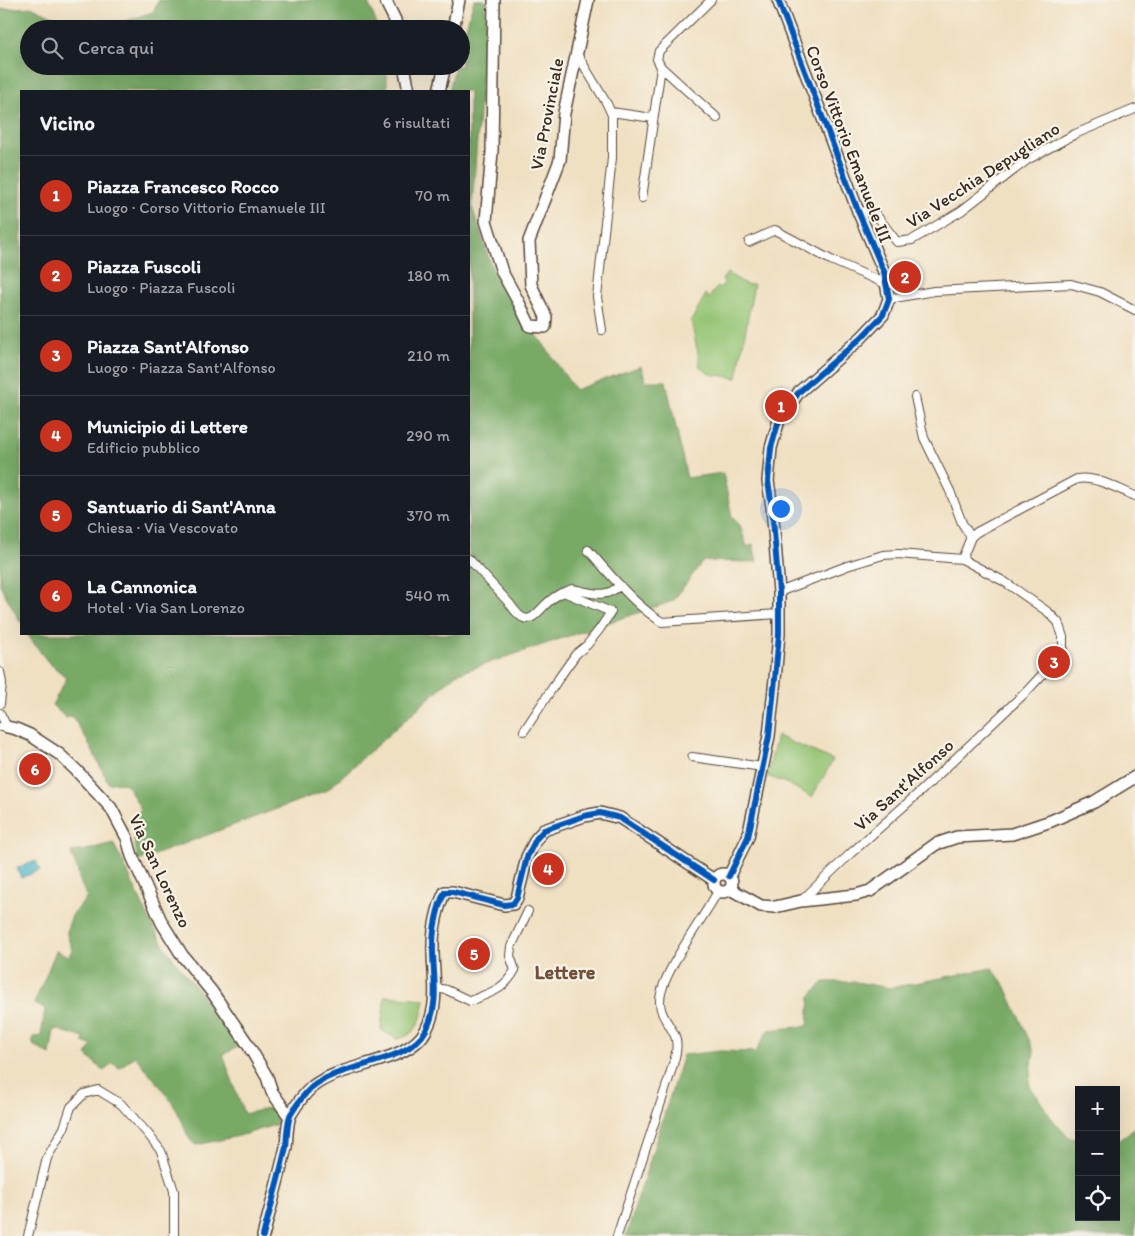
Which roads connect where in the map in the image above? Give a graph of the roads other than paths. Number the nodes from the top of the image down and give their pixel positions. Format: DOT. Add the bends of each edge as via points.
graph roads {
  1 [pos="385,0"];
  2 [pos="459,0"];
  3 [pos="494,0"];
  4 [pos="588,0"];
  5 [pos="712,0"];
  6 [pos="778,0"];
  7 [pos="395,20"];
  8 [pos="455,20"];
  9 [pos="577,54"];
  10 [pos="661,67"];
  11 [pos="406,75"];
  12 [pos="443,75"];
  13 [pos="410,90"];
  14 [pos="439,90"];
  15 [pos="1135,109"];
  16 [pos="610,112"];
  17 [pos="654,118"];
  18 [pos="716,118"];
  19 [pos="642,198"];
  20 [pos="858,211"];
  21 [pos="749,242"];
  22 [pos="886,284"];
  23 [pos="889,299"];
  24 [pos="1135,310"];
  25 [pos="602,330"];
  26 [pos="915,397"];
  27 [pos="1135,496"];
  28 [pos="971,537"];
  29 [pos="588,550"];
  30 [pos="962,559"];
  31 [pos="470,560"];
  32 [pos="620,585"];
  33 [pos="779,592"];
  34 [pos="566,593"];
  35 [pos="779,614"];
  36 [pos="0,672"];
  37 [pos="1,690"];
  38 [pos="0,704"];
  39 [pos="0,713"];
  40 [pos="3,727"];
  41 [pos="524,731"];
  42 [pos="692,757"];
  43 [pos="763,767"];
  44 [pos="1135,777"];
  45 [pos="729,876"];
  46 [pos="714,880"];
  47 [pos="730,889"];
  48 [pos="718,892"];
  49 [pos="801,901"];
  50 [pos="528,911"];
  51 [pos="436,988"];
  52 [pos="289,1116"];
  53 [pos="28,1236"];
  54 [pos="174,1236"];
  55 [pos="263,1236"];
  56 [pos="617,1236"];
  1 -- 7 [label="street"];
  2 -- 8 [label="street"];
  3 -- 9 [label="street, Via Provinciale" via="492,152 486,222 502,272 530,326 545,327 546,318 531,285 529,241 560,160 564,113"];
  4 -- 9 [label="street, Via Provinciale"];
  5 -- 10 [label="street" via="659,50 657,60"];
  6 -- 20 [label="street, Corso Vittorio Emanuele III"];
  9 -- 16 [label="street"];
  10 -- 17 [label="street"];
  10 -- 18 [label="street"];
  11 -- 13 [label="street"];
  12 -- 14 [label="street"];
  15 -- 20 [label="street, Via Vecchia Depugliano" via="1075,134 1027,160 961,211 912,240 897,242 874,212"];
  16 -- 17 [label="street"];
  16 -- 25 [label="street" via="612,158 597,297"];
  17 -- 19 [label="street"];
  20 -- 22 [label="street, Corso Vittorio Emanuele III"];
  21 -- 22 [label="street" via="775,230"];
  22 -- 23 [label="street, Corso Vittorio Emanuele III"];
  23 -- 24 [label="street" via="934,291 1071,284 1100,292"];
  23 -- 33 [label="street" via="883,315 799,392 779,420 771,448 768,481"];
  26 -- 28 [label="street" via="924,438"];
  27 -- 28 [label="street" via="1084,477"];
  28 -- 30 [label="street"];
  29 -- 32 [label="street"];
  30 -- 33 [label="street" via="883,555"];
  30 -- 49 [label="street, Via Sant'Alfonso" via="1006,582 1048,612 1058,622 1063,647 1027,691"];
  31 -- 34 [label="street" via="521,618 533,617 558,594"];
  32 -- 34 [label="street" via="609,594 572,589"];
  32 -- 35 [label="street" via="662,622"];
  33 -- 35 [label="street"];
  34 -- 41 [label="street" via="611,612 587,645 576,654"];
  35 -- 43 [label="street" via="776,679"];
  36 -- 37 [label="street"];
  37 -- 38 [label="street"];
  39 -- 40 [label="street"];
  40 -- 52 [label="street, Via San Lorenzo" via="30,735 59,754 111,808 162,923 246,1043"];
  42 -- 43 [label="street"];
  43 -- 45 [label="street" via="748,837"];
  44 -- 49 [label="street" via="1094,802 1051,821 1012,834 957,837 936,844 870,891 856,896"];
  45 -- 46 [label="street" via="722,873"];
  45 -- 47 [label="street" via="732,881"];
  46 -- 48 [label="street" via="713,885"];
  46 -- 51 [label="street" via="620,818 600,813 544,830 527,857 513,904 504,905 444,892 432,942"];
  47 -- 48 [label="street"];
  47 -- 49 [label="street" via="761,906 775,908"];
  48 -- 56 [label="street" via="666,977 660,1000 661,1014 676,1038 676,1051"];
  50 -- 51 [label="street" via="510,956 515,970 503,987 470,1001"];
  51 -- 52 [label="street" via="432,1016 426,1031 415,1043 402,1052 313,1086"];
  52 -- 55 [label="street" via="286,1148"];
  53 -- 54 [label="street" via="47,1158 64,1128 71,1107 84,1094 98,1090 120,1104 160,1151 174,1191"];
}
